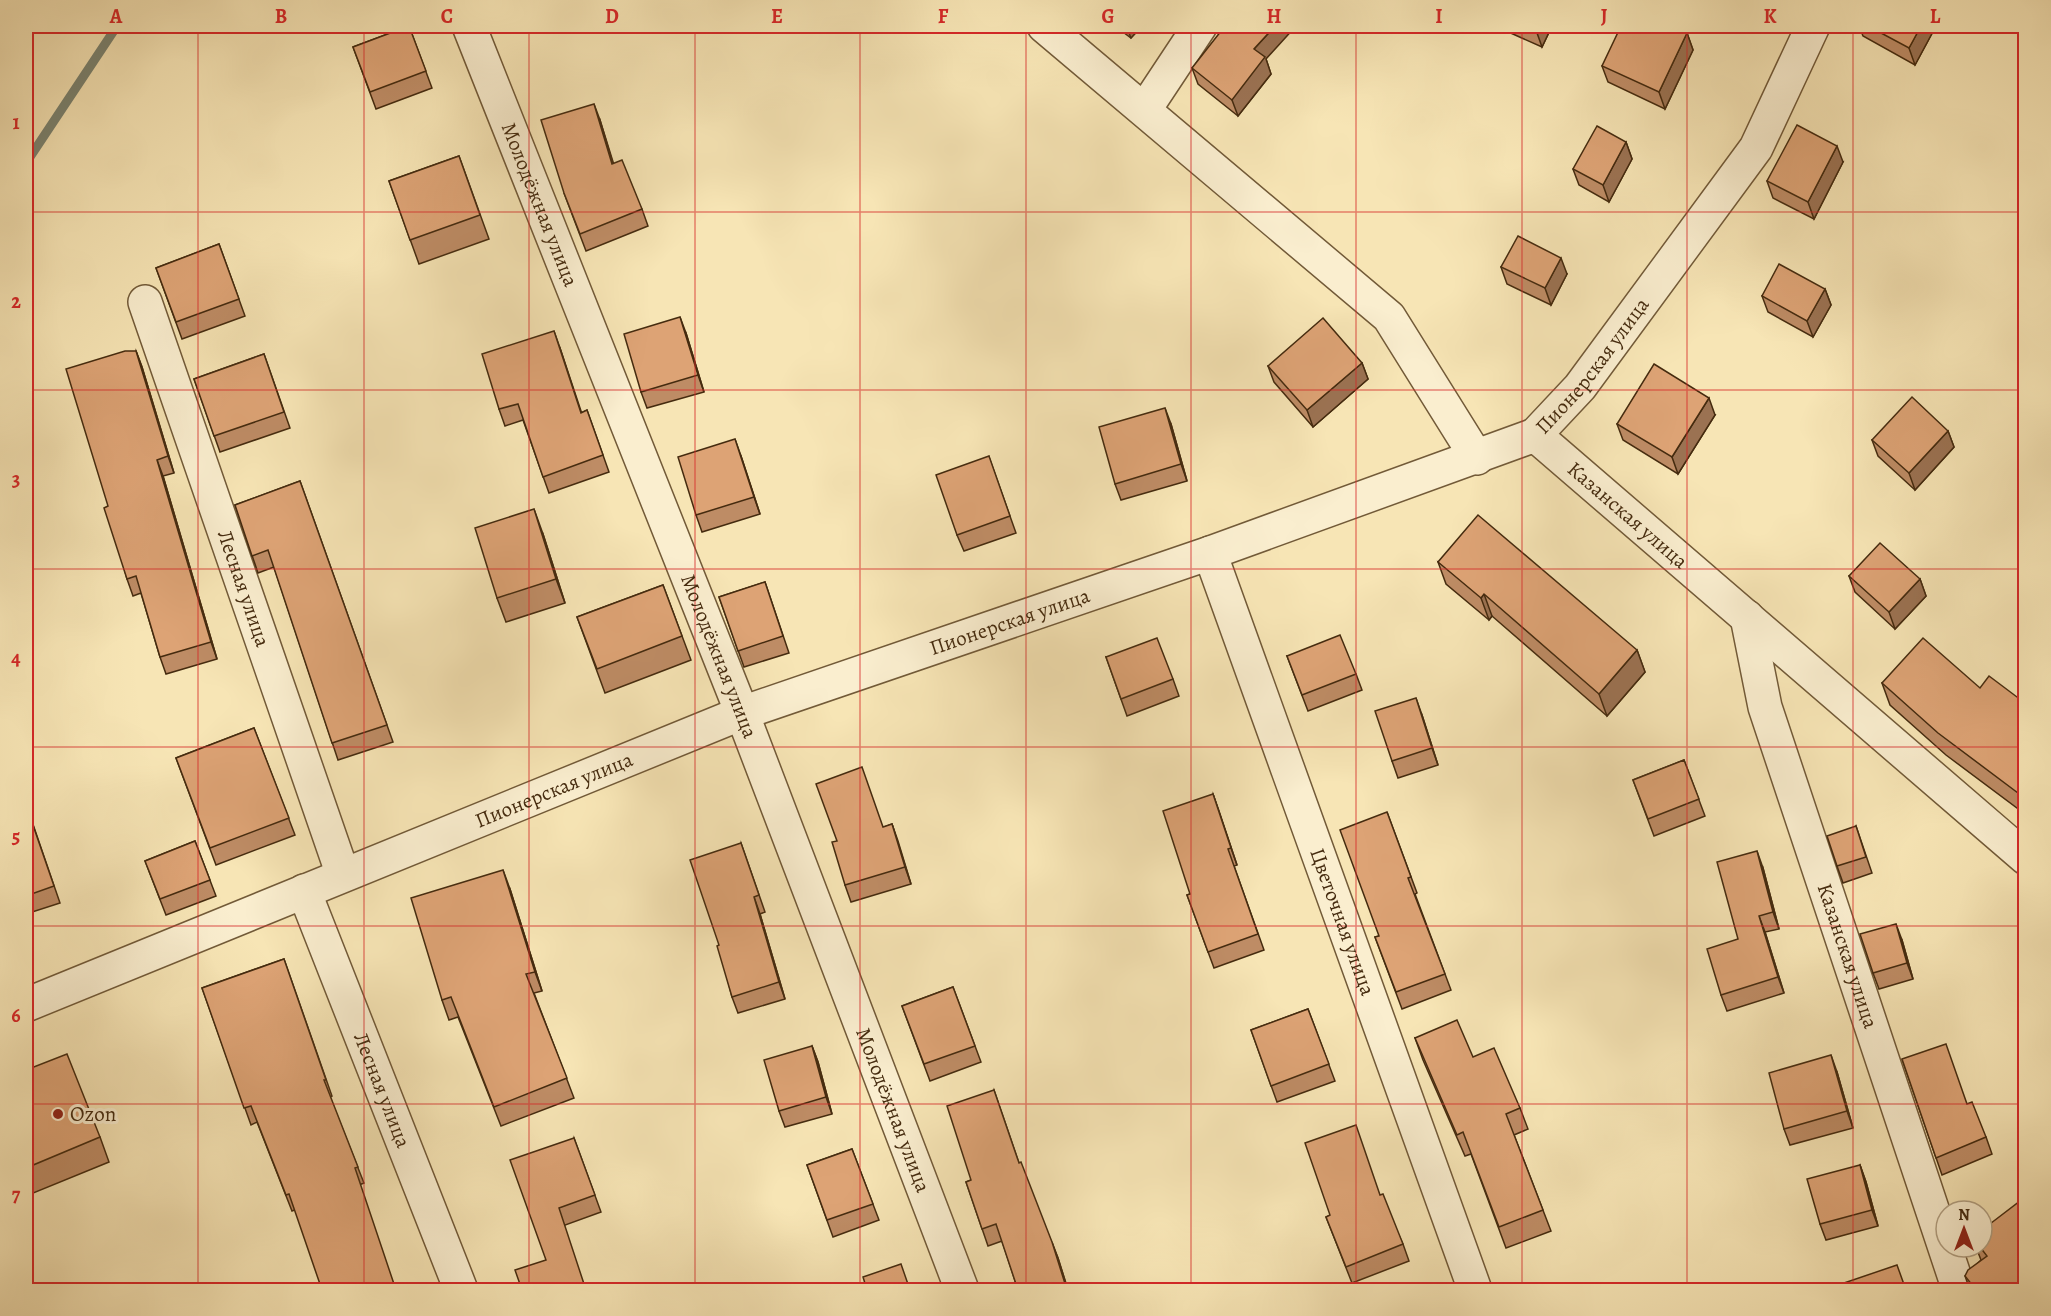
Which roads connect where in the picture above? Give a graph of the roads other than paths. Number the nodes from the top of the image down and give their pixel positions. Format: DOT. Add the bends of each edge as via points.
graph roads {
  1 [pos="469,26"];
  2 [pos="1044,26"];
  3 [pos="1200,26"];
  4 [pos="1813,26"];
  5 [pos="1145,109"];
  6 [pos="145,302"];
  7 [pos="1535,435"];
  8 [pos="1477,458"];
  9 [pos="1210,553"];
  10 [pos="1747,617"];
  11 [pos="742,713"];
  12 [pos="2025,858"];
  13 [pos="343,875"];
  14 [pos="304,891"];
  15 [pos="26,1005"];
  16 [pos="461,1290"];
  17 [pos="962,1290"];
  18 [pos="1475,1290"];
  19 [pos="1959,1290"];
  1 -- 11 [label="street, Молодёжная улица"];
  2 -- 5 [label="street"];
  3 -- 5 [label="street"];
  4 -- 7 [label="street, Пионерская улица" via="1756,148 1580,387"];
  5 -- 8 [label="street" via="1389,317"];
  6 -- 13 [label="street, Лесная улица"];
  7 -- 8 [label="street, Пионерская улица"];
  7 -- 10 [label="street, Казанская улица"];
  8 -- 9 [label="street, Пионерская улица"];
  9 -- 11 [label="street, Пионерская улица"];
  9 -- 18 [label="street, Цветочная улица"];
  10 -- 12 [label="street, Казанская улица"];
  10 -- 19 [label="street, Казанская улица" via="1765,707"];
  11 -- 13 [label="street, Пионерская улица"];
  11 -- 17 [label="street, Молодёжная улица"];
  13 -- 14 [label="street, Пионерская улица"];
  14 -- 15 [label="street, Пионерская улица"];
  14 -- 16 [label="street, Лесная улица"];
}
